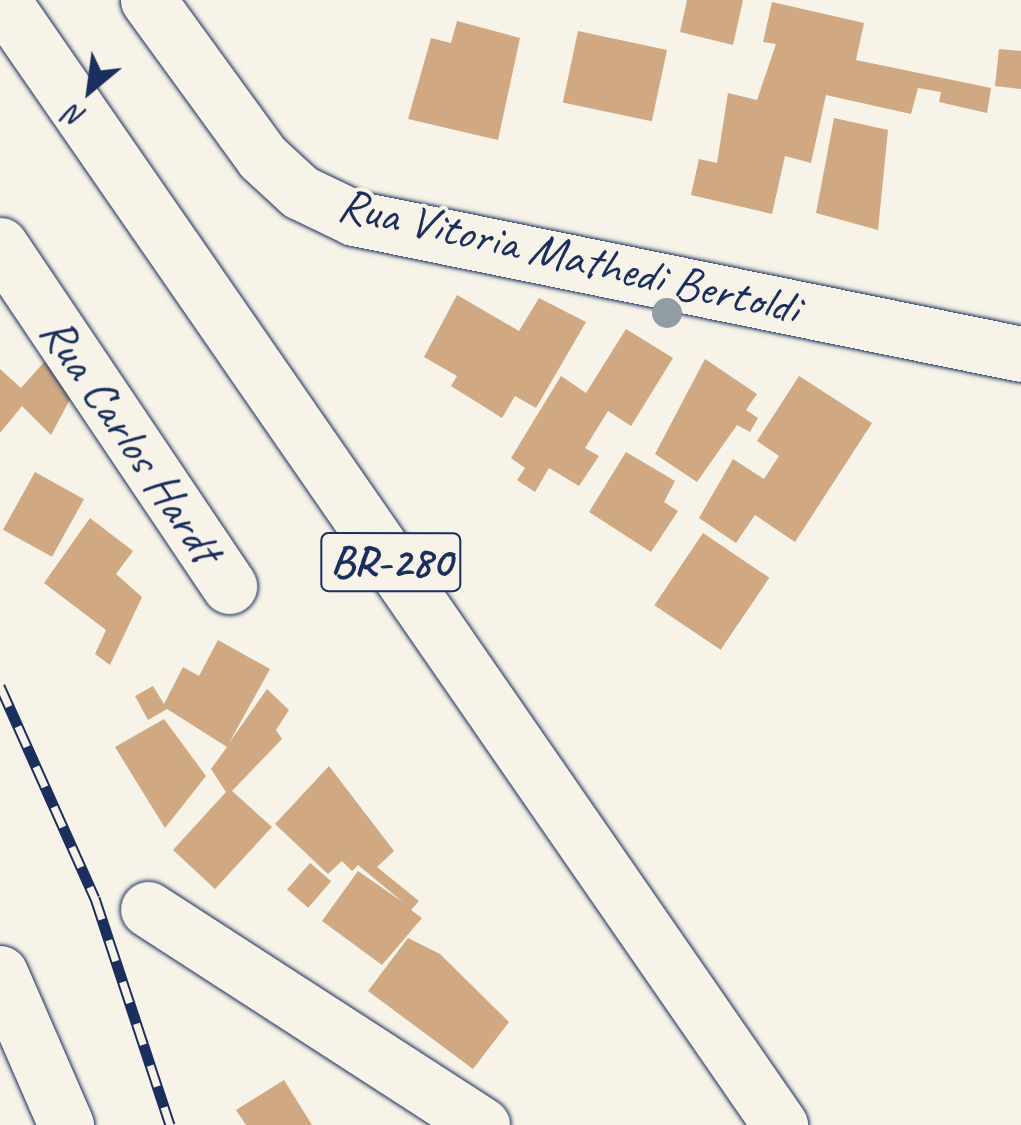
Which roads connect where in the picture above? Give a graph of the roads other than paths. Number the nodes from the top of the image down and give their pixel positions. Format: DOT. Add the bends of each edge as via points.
graph roads {
  1 [pos="2,0"];
  2 [pos="148,0"];
  3 [pos="0,245"];
  4 [pos="1021,354"];
  5 [pos="228,586"];
  6 [pos="148,909"];
  7 [pos="0,972"];
  8 [pos="66,1125"];
  9 [pos="482,1125"];
  10 [pos="780,1125"];
  1 -- 10 [label="main road, BR-280"];
  2 -- 4 [label="main road, Rua Vitoria Mathedi Bertoldi" via="262,156 300,192 354,218"];
  3 -- 5 [label="main road, Rua Carlos Hardt"];
  6 -- 9 [label="main road"];
  7 -- 8 [label="main road"];
}
